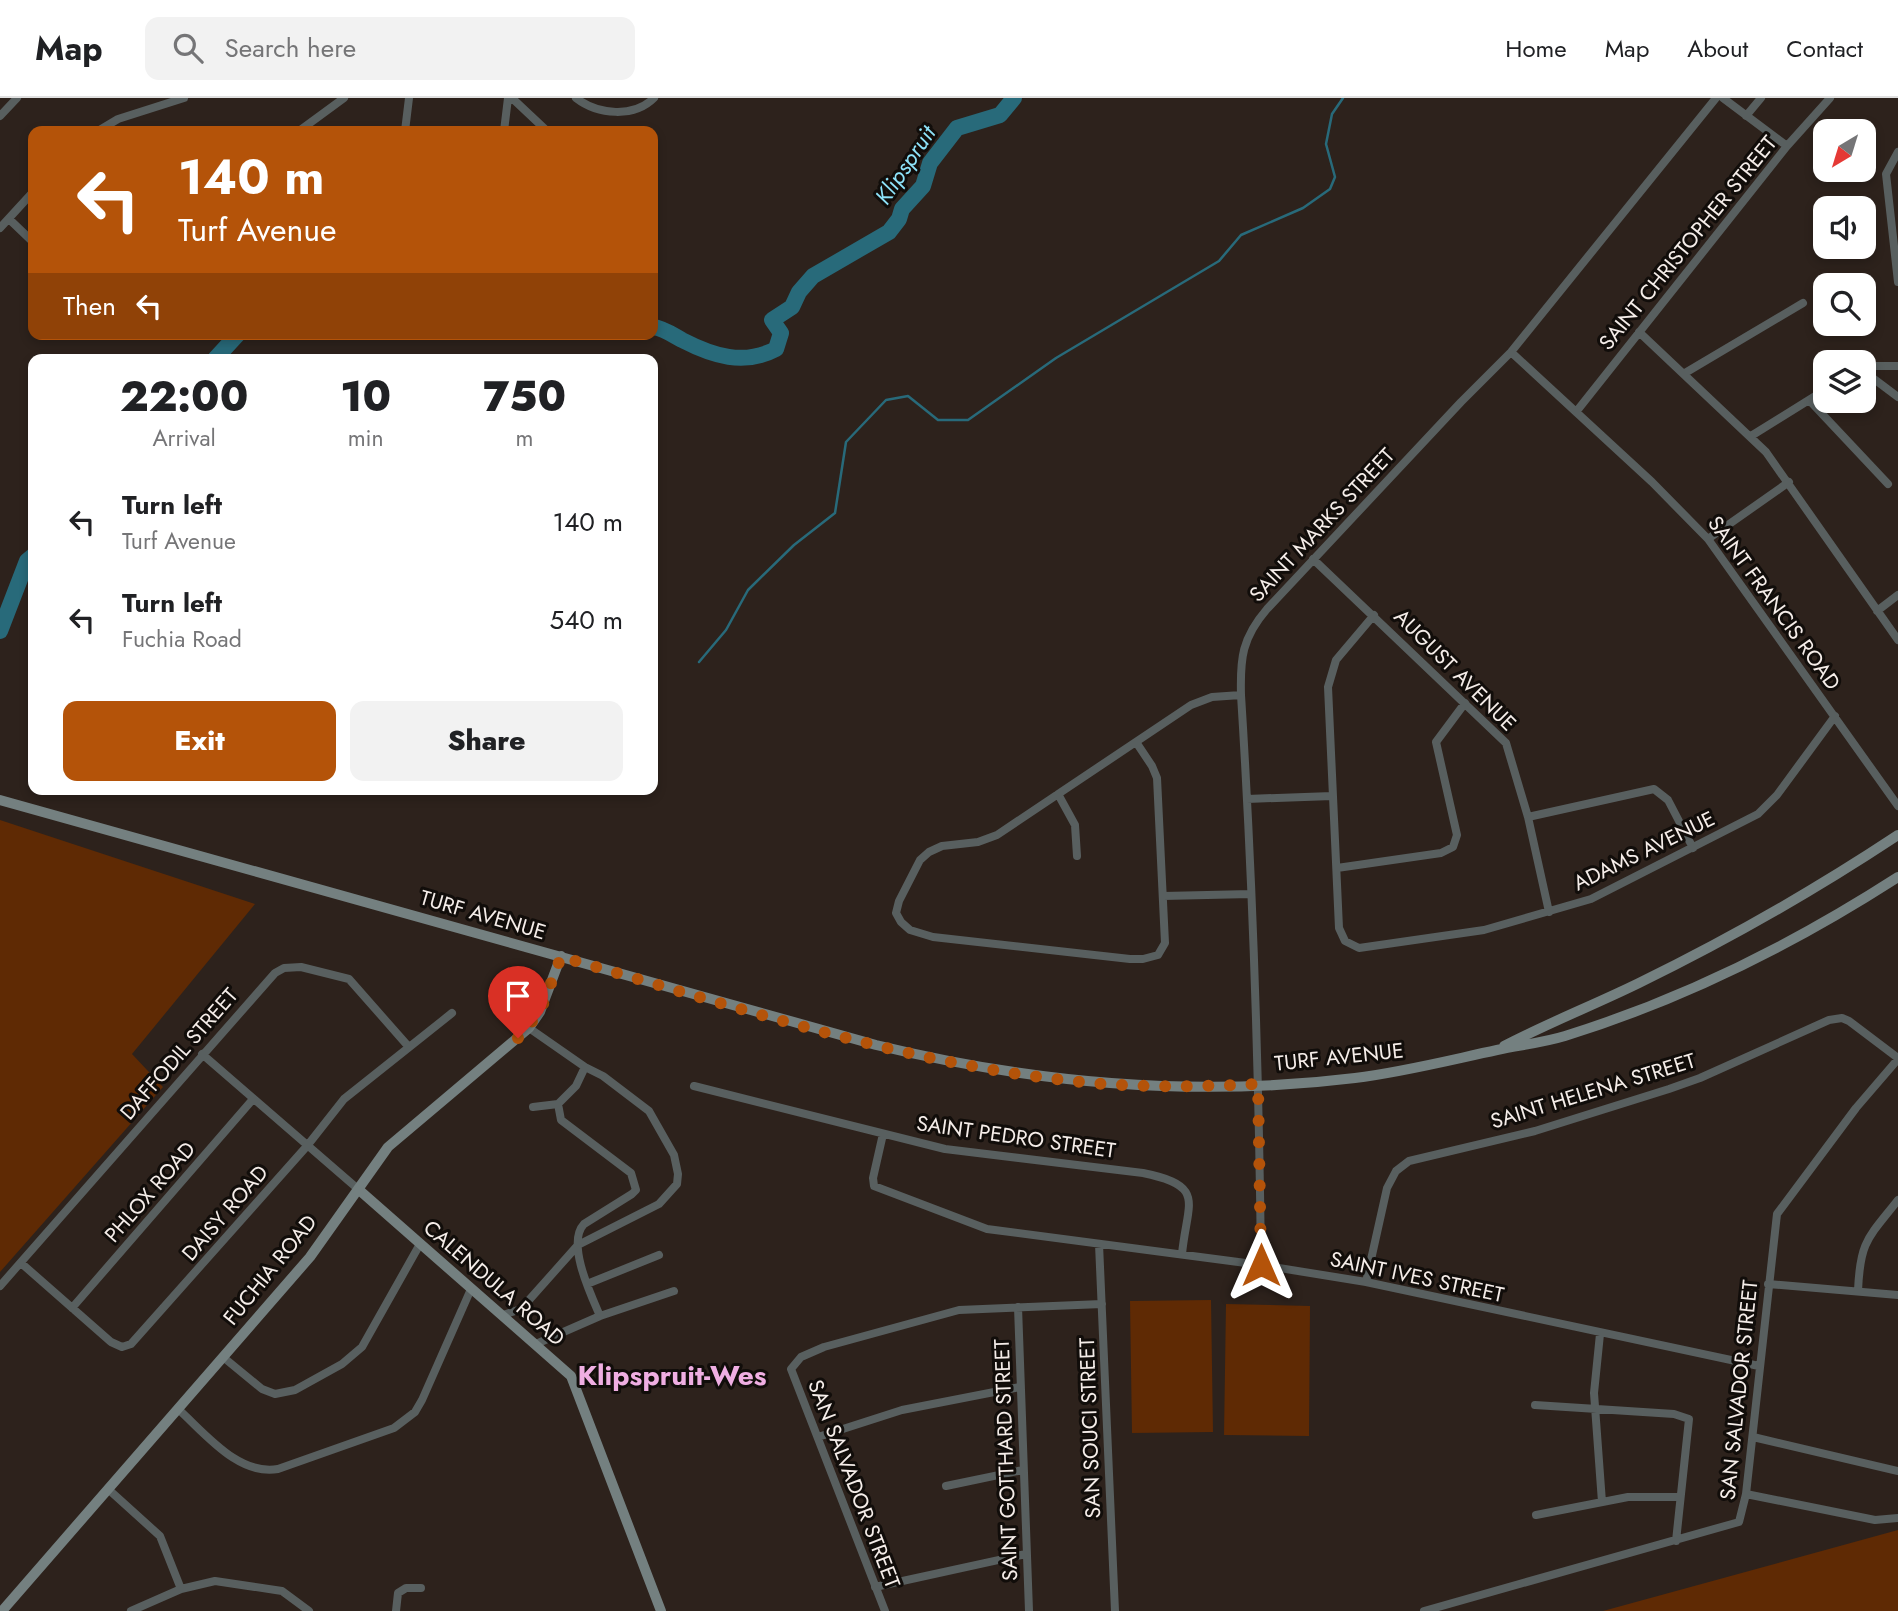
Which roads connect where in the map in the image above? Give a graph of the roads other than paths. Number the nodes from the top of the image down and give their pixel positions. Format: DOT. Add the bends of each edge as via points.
graph roads {
  1 [pos="17,98"];
  2 [pos="184,98"];
  3 [pos="344,98"];
  4 [pos="408,98"];
  5 [pos="510,98"];
  6 [pos="576,98"];
  7 [pos="654,98"];
  8 [pos="1716,98"];
  9 [pos="1723,98"];
  10 [pos="1761,98"];
  11 [pos="1830,98"];
  12 [pos="0,116"];
  13 [pos="1746,116"];
  14 [pos="106,126"];
  15 [pos="308,126"];
  16 [pos="405,126"];
  17 [pos="505,126"];
  18 [pos="541,126"];
  19 [pos="1787,146"];
  20 [pos="1898,152"];
  21 [pos="28,198"];
  22 [pos="9,219"];
  23 [pos="0,228"];
  24 [pos="28,237"];
  25 [pos="1898,282"];
  26 [pos="1804,303"];
  27 [pos="1640,332"];
  28 [pos="1511,352"];
  29 [pos="1876,366"];
  30 [pos="1898,366"];
  31 [pos="1685,373"];
  32 [pos="1876,380"];
  33 [pos="1898,397"];
  34 [pos="1813,398"];
  35 [pos="1810,400"];
  36 [pos="1576,412"];
  37 [pos="1751,436"];
  38 [pos="1789,482"];
  39 [pos="1888,484"];
  40 [pos="1708,539"];
  41 [pos="1313,559"];
  42 [pos="1898,595"];
  43 [pos="1877,611"];
  44 [pos="1374,615"];
  45 [pos="1898,640"];
  46 [pos="1241,695"];
  47 [pos="1465,703"];
  48 [pos="1835,716"];
  49 [pos="1136,742"];
  50 [pos="1058,794"];
  51 [pos="1332,796"];
  52 [pos="1248,799"];
  53 [pos="0,800"];
  54 [pos="1898,806"];
  55 [pos="1528,817"];
  56 [pos="1898,835"];
  57 [pos="1693,848"];
  58 [pos="1077,856"];
  59 [pos="1337,868"];
  60 [pos="1898,877"];
  61 [pos="1251,894"];
  62 [pos="1163,896"];
  63 [pos="1549,912"];
  64 [pos="561,957"];
  65 [pos="452,1013"];
  66 [pos="528,1028"];
  67 [pos="408,1046"];
  68 [pos="1499,1049"];
  69 [pos="202,1054"];
  70 [pos="1898,1058"];
  71 [pos="585,1067"];
  72 [pos="1258,1084"];
  73 [pos="694,1086"];
  74 [pos="253,1100"];
  75 [pos="558,1104"];
  76 [pos="533,1107"];
  77 [pos="883,1134"];
  78 [pos="307,1146"];
  79 [pos="358,1189"];
  80 [pos="1898,1200"];
  81 [pos="419,1244"];
  82 [pos="1099,1244"];
  83 [pos="578,1245"];
  84 [pos="1182,1254"];
  85 [pos="659,1255"];
  86 [pos="21,1263"];
  87 [pos="1261,1265"];
  88 [pos="1366,1282"];
  89 [pos="1768,1283"];
  90 [pos="587,1284"];
  91 [pos="0,1286"];
  92 [pos="471,1289"];
  93 [pos="674,1291"];
  94 [pos="1858,1291"];
  95 [pos="1898,1295"];
  96 [pos="1102,1304"];
  97 [pos="1018,1307"];
  98 [pos="72,1308"];
  99 [pos="503,1315"];
  100 [pos="600,1316"];
  101 [pos="1600,1334"];
  102 [pos="536,1344"];
  103 [pos="223,1357"];
  104 [pos="1759,1366"];
  105 [pos="1020,1387"];
  106 [pos="1535,1405"];
  107 [pos="178,1409"];
  108 [pos="1595,1409"];
  109 [pos="818,1437"];
  110 [pos="1753,1437"];
  111 [pos="1023,1470"];
  112 [pos="1898,1471"];
  113 [pos="946,1486"];
  114 [pos="108,1489"];
  115 [pos="1746,1494"];
  116 [pos="1680,1497"];
  117 [pos="1602,1502"];
  118 [pos="1536,1516"];
  119 [pos="1898,1518"];
  120 [pos="1676,1541"];
  121 [pos="1026,1554"];
  122 [pos="875,1587"];
  123 [pos="421,1588"];
  124 [pos="181,1589"];
  125 [pos="2,1611"];
  126 [pos="131,1611"];
  127 [pos="309,1611"];
  128 [pos="396,1611"];
  129 [pos="661,1611"];
  130 [pos="885,1611"];
  131 [pos="1030,1611"];
  132 [pos="1115,1611"];
  133 [pos="1424,1611"];
  1 -- 12 [label="street"];
  2 -- 14 [label="street"];
  3 -- 15 [label="street"];
  4 -- 16 [label="street"];
  5 -- 17 [label="street"];
  5 -- 18 [label="street"];
  6 -- 7 [label="street" via="593,108 626,111 644,107"];
  8 -- 28 [label="street, SAINT MARKS STREET"];
  9 -- 13 [label="street"];
  10 -- 13 [label="street"];
  11 -- 19 [label="street, SAINT CHRISTOPHER STREET"];
  13 -- 19 [label="street"];
  19 -- 27 [label="street, SAINT CHRISTOPHER STREET"];
  20 -- 25 [label="street" via="1886,174"];
  21 -- 22 [label="street"];
  22 -- 23 [label="street"];
  22 -- 24 [label="street"];
  26 -- 31 [label="street"];
  27 -- 31 [label="street"];
  27 -- 36 [label="street, SAINT CHRISTOPHER STREET"];
  28 -- 36 [label="street, SAINT FRANCIS ROAD"];
  28 -- 41 [label="street, SAINT MARKS STREET"];
  29 -- 30 [label="street"];
  31 -- 37 [label="street"];
  32 -- 33 [label="street"];
  34 -- 35 [label="street"];
  35 -- 37 [label="street"];
  35 -- 39 [label="street"];
  36 -- 40 [label="street, SAINT FRANCIS ROAD"];
  37 -- 38 [label="street"];
  38 -- 40 [label="street"];
  38 -- 43 [label="street"];
  40 -- 48 [label="street, SAINT FRANCIS ROAD"];
  41 -- 44 [label="street, AUGUST AVENUE"];
  41 -- 46 [label="street, SAINT MARKS STREET" via="1250,633 1240,661"];
  42 -- 43 [label="street"];
  43 -- 45 [label="street"];
  44 -- 47 [label="street, AUGUST AVENUE"];
  44 -- 51 [label="street, ADAMS AVENUE" via="1330,673"];
  46 -- 49 [label="street" via="1201,700"];
  46 -- 52 [label="street, SAINT MARKS STREET"];
  47 -- 55 [label="street, AUGUST AVENUE" via="1506,743"];
  47 -- 59 [label="street" via="1436,742 1457,835 1453,847 1441,853"];
  48 -- 54 [label="street, SAINT FRANCIS ROAD"];
  48 -- 57 [label="street, ADAMS AVENUE" via="1767,806"];
  49 -- 50 [label="street"];
  49 -- 62 [label="street" via="1157,778"];
  50 -- 58 [label="street" via="1075,825"];
  50 -- 62 [label="street" via="997,835 929,852 920,860 896,908 901,922 933,937 1143,959 1157,955 1165,943"];
  51 -- 52 [label="street"];
  51 -- 59 [label="street, ADAMS AVENUE"];
  52 -- 61 [label="street, SAINT MARKS STREET"];
  53 -- 64 [label="main road, TURF AVENUE"];
  55 -- 57 [label="street" via="1654,789 1668,800"];
  55 -- 63 [label="street, AUGUST AVENUE"];
  56 -- 68 [label="main road, TURF AVENUE" via="1765,917"];
  57 -- 63 [label="street, ADAMS AVENUE" via="1608,892"];
  59 -- 63 [label="street, ADAMS AVENUE" via="1339,928 1346,941 1359,948 1456,936"];
  60 -- 68 [label="main road, TURF AVENUE" via="1815,928 1696,987 1564,1036"];
  61 -- 62 [label="street"];
  61 -- 72 [label="street, SAINT MARKS STREET"];
  64 -- 66 [label="main road, FUCHIA ROAD" via="540,1012"];
  64 -- 72 [label="main road, TURF AVENUE" via="876,1045 990,1070 1116,1085"];
  65 -- 67 [label="street, DAISY ROAD"];
  66 -- 71 [label="street"];
  66 -- 79 [label="main road, FUCHIA ROAD" via="394,1140"];
  67 -- 69 [label="street, DAFFODIL STREET" via="349,979 295,967 270,977"];
  67 -- 78 [label="street, DAISY ROAD" via="344,1099"];
  68 -- 72 [label="main road, TURF AVENUE" via="1368,1076"];
  69 -- 74 [label="street, CALENDULA ROAD"];
  69 -- 86 [label="street, DAFFODIL STREET"];
  70 -- 88 [label="street, SAINT HELENA STREET" via="1849,1021 1837,1018 1669,1089 1535,1131 1415,1158 1391,1178"];
  70 -- 89 [label="street, SAN SALVADOR STREET" via="1780,1207"];
  71 -- 75 [label="street" via="576,1086"];
  71 -- 83 [label="street" via="649,1111 674,1155 678,1174 677,1184 659,1204"];
  72 -- 87 [label="street, SAINT MARKS STREET"];
  73 -- 77 [label="street, SAINT PEDRO STREET"];
  74 -- 78 [label="street, CALENDULA ROAD"];
  74 -- 98 [label="street, PHLOX ROAD"];
  75 -- 76 [label="street"];
  75 -- 83 [label="street" via="561,1120 631,1173 637,1188 583,1225"];
  77 -- 82 [label="street, SAINT IVES STREET" via="872,1181 876,1188 987,1229"];
  77 -- 84 [label="street, SAINT PEDRO STREET" via="957,1151 1172,1179 1184,1187 1189,1201"];
  78 -- 79 [label="street, CALENDULA ROAD"];
  78 -- 98 [label="street, DAISY ROAD" via="135,1342 114,1344"];
  79 -- 81 [label="main road, CALENDULA ROAD"];
  79 -- 103 [label="main road, FUCHIA ROAD" via="310,1257"];
  80 -- 94 [label="street" via="1865,1243"];
  81 -- 92 [label="main road, CALENDULA ROAD"];
  81 -- 103 [label="street" via="362,1347 342,1364 295,1390 275,1394"];
  82 -- 84 [label="street, SAINT IVES STREET"];
  82 -- 96 [label="street, SAN SOUCI STREET"];
  83 -- 90 [label="street"];
  83 -- 99 [label="street" via="520,1309"];
  84 -- 87 [label="street, SAINT IVES STREET"];
  85 -- 90 [label="street"];
  86 -- 91 [label="street, DAFFODIL STREET"];
  86 -- 98 [label="street, DAISY ROAD"];
  87 -- 88 [label="street, SAINT IVES STREET"];
  88 -- 101 [label="street, SAINT IVES STREET"];
  89 -- 94 [label="street"];
  89 -- 104 [label="street, SAN SALVADOR STREET"];
  90 -- 100 [label="street"];
  92 -- 99 [label="main road, CALENDULA ROAD"];
  92 -- 107 [label="street" via="422,1400 415,1412 394,1428 278,1469 262,1470 232,1456"];
  93 -- 100 [label="street"];
  94 -- 95 [label="street"];
  96 -- 97 [label="street"];
  96 -- 132 [label="street, SAN SOUCI STREET"];
  97 -- 105 [label="street, SAINT GOTTHARD STREET"];
  97 -- 109 [label="street, SAN SALVADOR STREET" via="959,1310 872,1332 797,1359 791,1369"];
  99 -- 102 [label="main road, CALENDULA ROAD"];
  100 -- 102 [label="street"];
  101 -- 104 [label="street, SAINT IVES STREET"];
  101 -- 108 [label="street"];
  102 -- 129 [label="main road, CALENDULA ROAD" via="575,1382"];
  103 -- 107 [label="main road, FUCHIA ROAD"];
  104 -- 110 [label="street, SAN SALVADOR STREET"];
  105 -- 109 [label="street" via="902,1410"];
  105 -- 111 [label="street, SAINT GOTTHARD STREET"];
  106 -- 108 [label="street"];
  107 -- 114 [label="main road, FUCHIA ROAD"];
  108 -- 116 [label="street" via="1689,1419"];
  108 -- 117 [label="street"];
  109 -- 122 [label="street, SAN SALVADOR STREET"];
  110 -- 112 [label="street"];
  110 -- 115 [label="street, SAN SALVADOR STREET"];
  111 -- 113 [label="street"];
  111 -- 121 [label="street, SAINT GOTTHARD STREET"];
  114 -- 124 [label="street" via="160,1536"];
  114 -- 125 [label="main road, FUCHIA ROAD"];
  115 -- 119 [label="street" via="1875,1520"];
  115 -- 120 [label="street, SAN SALVADOR STREET" via="1742,1518 1736,1524"];
  116 -- 117 [label="street"];
  116 -- 120 [label="street"];
  117 -- 118 [label="street"];
  120 -- 133 [label="street, SAN SALVADOR STREET"];
  121 -- 122 [label="street"];
  121 -- 131 [label="street, SAINT GOTTHARD STREET"];
  122 -- 130 [label="street, SAN SALVADOR STREET"];
  123 -- 128 [label="street" via="398,1592"];
  124 -- 126 [label="street"];
  124 -- 127 [label="street" via="215,1581 252,1585 282,1591"];
}
